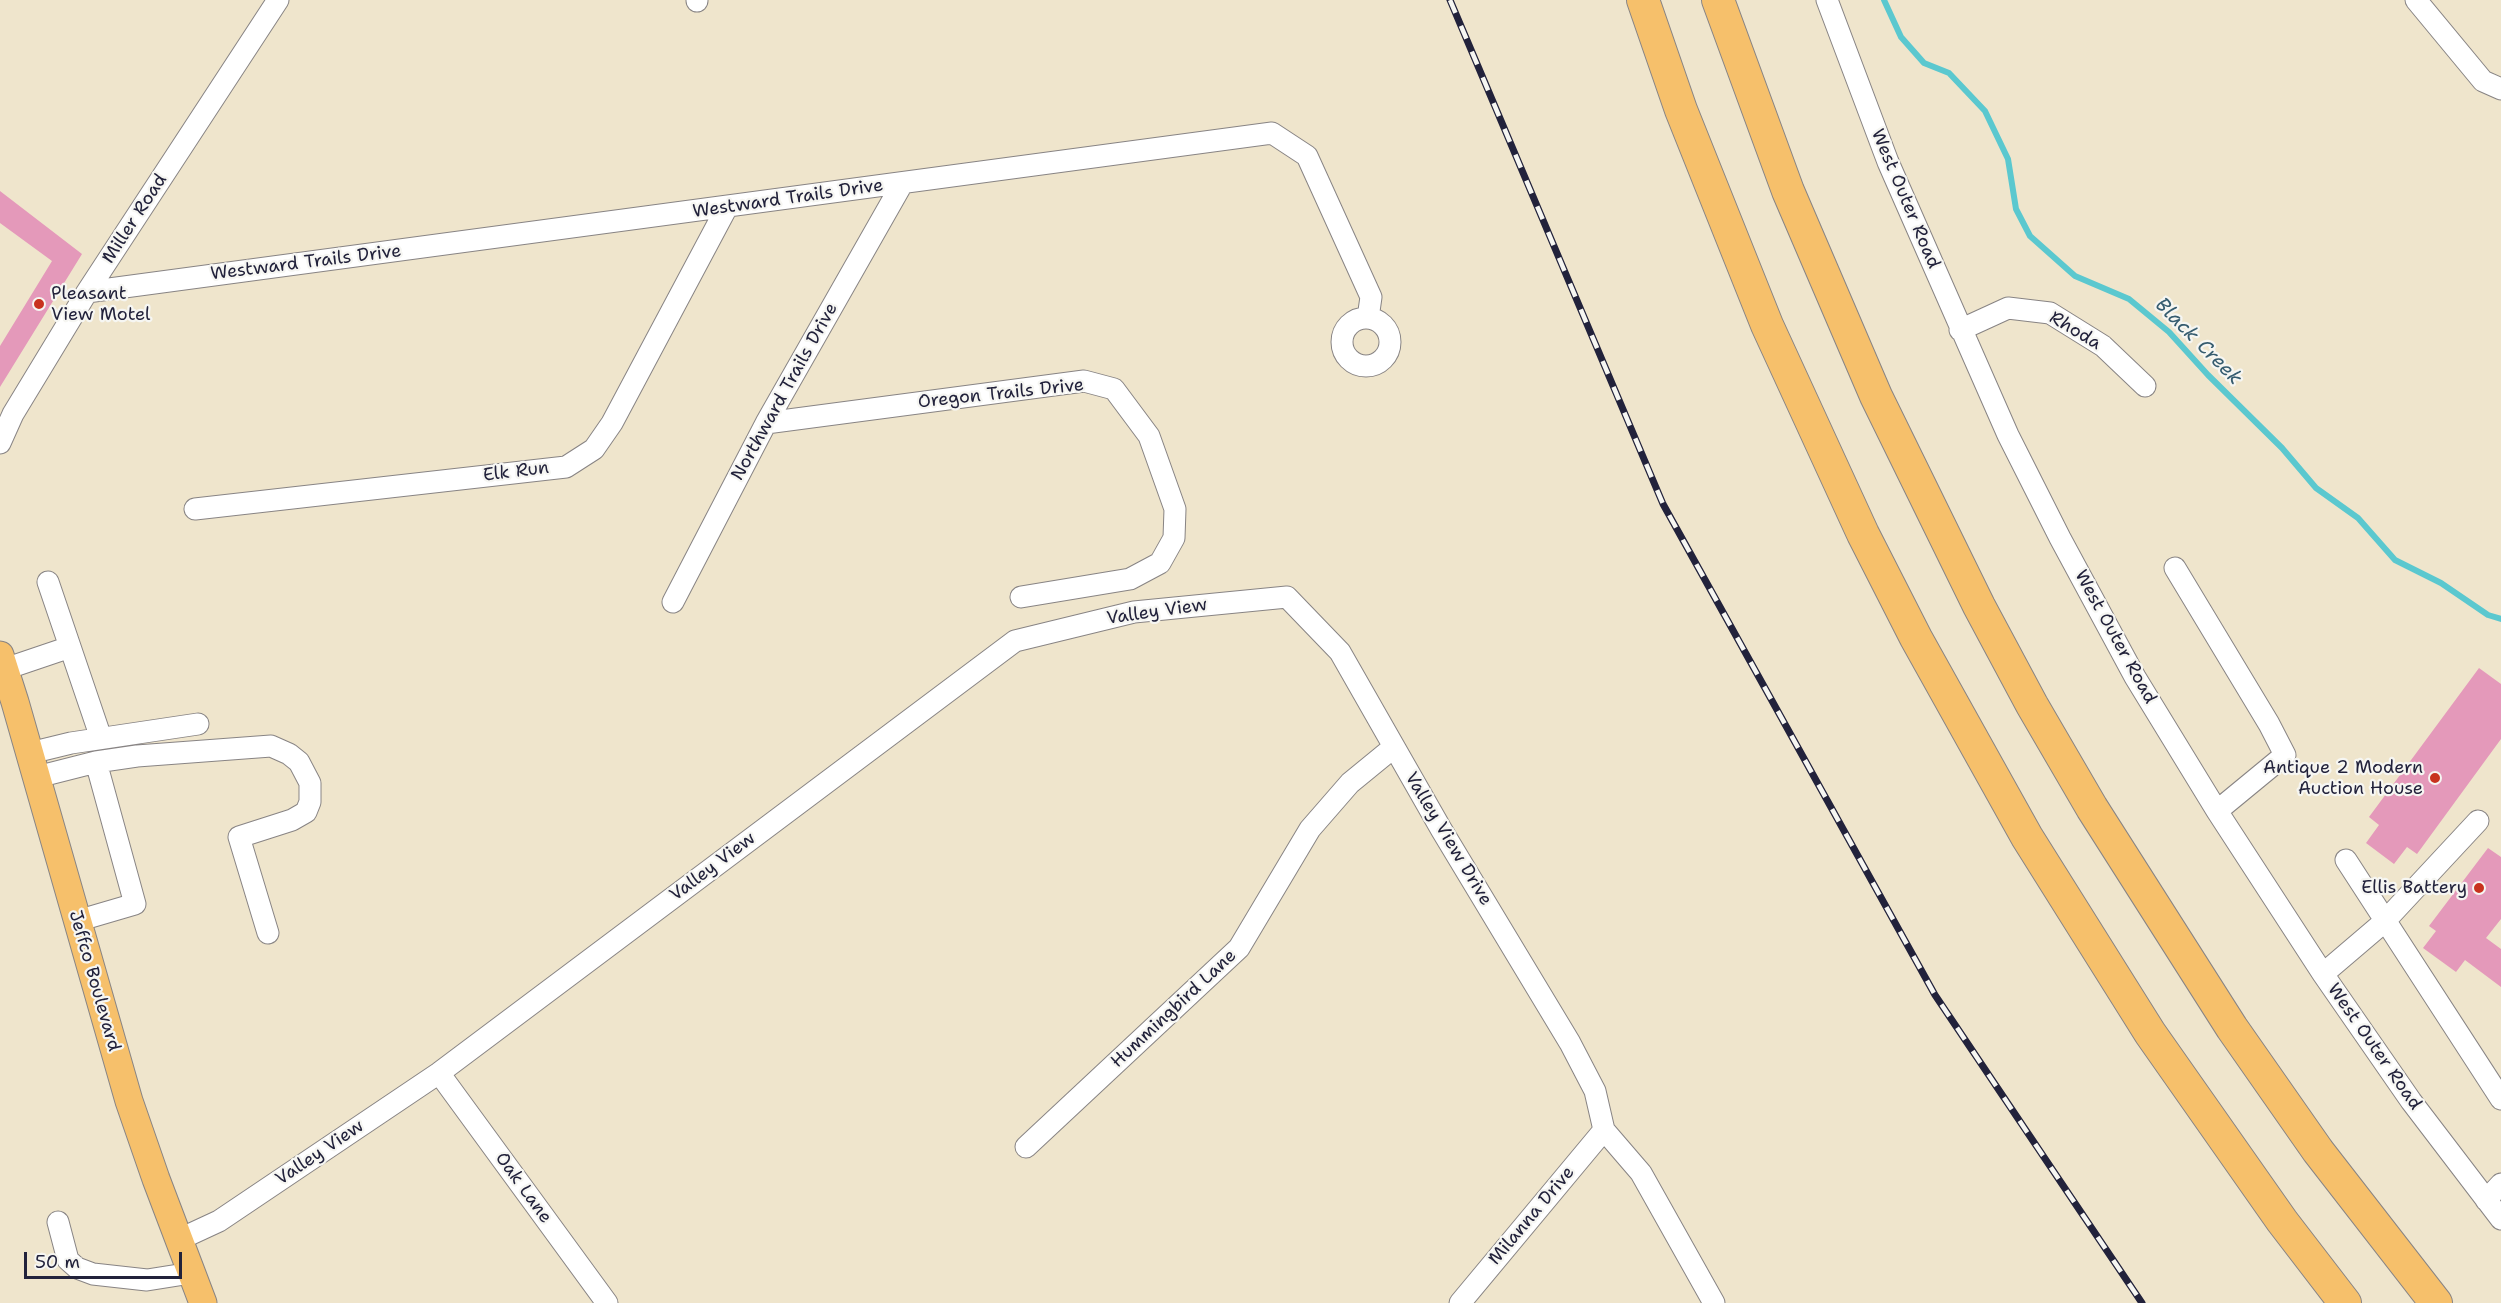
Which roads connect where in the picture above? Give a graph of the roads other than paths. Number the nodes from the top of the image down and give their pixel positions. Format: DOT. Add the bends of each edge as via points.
graph roads {
  1 [pos="278,0"];
  2 [pos="1642,0"];
  3 [pos="1718,0"];
  4 [pos="1827,0"];
  5 [pos="2416,0"];
  6 [pos="2501,89"];
  7 [pos="902,184"];
  8 [pos="728,207"];
  9 [pos="87,292"];
  10 [pos="1368,318"];
  11 [pos="1960,330"];
  12 [pos="2145,386"];
  13 [pos="766,423"];
  14 [pos="0,443"];
  15 [pos="195,509"];
  16 [pos="2175,568"];
  17 [pos="48,582"];
  18 [pos="1021,597"];
  19 [pos="1287,597"];
  20 [pos="673,602"];
  21 [pos="70,647"];
  22 [pos="2,662"];
  23 [pos="198,724"];
  24 [pos="101,738"];
  25 [pos="1394,747"];
  26 [pos="96,762"];
  27 [pos="34,765"];
  28 [pos="2217,811"];
  29 [pos="2478,821"];
  30 [pos="2346,860"];
  31 [pos="77,921"];
  32 [pos="2384,922"];
  33 [pos="268,933"];
  34 [pos="2322,974"];
  35 [pos="439,1073"];
  36 [pos="2501,1099"];
  37 [pos="1604,1130"];
  38 [pos="1026,1147"];
  39 [pos="2501,1184"];
  40 [pos="2486,1200"];
  41 [pos="2501,1219"];
  42 [pos="58,1222"];
  43 [pos="178,1240"];
  44 [pos="191,1274"];
  45 [pos="203,1303"];
  46 [pos="607,1303"];
  47 [pos="1460,1303"];
  48 [pos="1714,1303"];
  49 [pos="2345,1303"];
  50 [pos="2436,1303"];
  1 -- 9 [label="street, Miller Road"];
  2 -- 49 [label="highway" via="1767,325 1863,534 1916,638 2027,837 2150,1034"];
  3 -- 50 [label="highway" via="1788,191 1871,386 2032,705 2092,808 2232,1028 2318,1151"];
  4 -- 11 [label="street, West Outer Road" via="1888,162"];
  5 -- 6 [label="street" via="2482,81"];
  7 -- 8 [label="street, Westward Trails Drive"];
  7 -- 10 [label="street, Westward Trails Drive" via="1272,133 1307,156 1371,297"];
  7 -- 13 [label="street, Northward Trails Drive"];
  8 -- 9 [label="street, Westward Trails Drive"];
  8 -- 15 [label="street, Elk Run" via="612,423 594,449 566,467"];
  9 -- 14 [label="street, Miller Road" via="13,414"];
  11 -- 12 [label="street, Rhoda" via="2008,308 2050,313 2103,346"];
  11 -- 28 [label="street, West Outer Road" via="2060,538 2136,677"];
  13 -- 18 [label="street, Oregon Trails Drive" via="1084,381 1114,389 1149,436 1175,509 1174,538 1160,563 1130,579"];
  13 -- 20 [label="street, Northward Trails Drive"];
  16 -- 28 [label="street" via="2285,756"];
  17 -- 21 [label="street"];
  19 -- 25 [label="street, Valley View Drive" via="1340,652"];
  19 -- 35 [label="street, Valley View" via="1134,612 1015,641"];
  21 -- 22 [label="street"];
  21 -- 24 [label="street"];
  22 -- 27 [label="main road, Jeffco Boulevard"];
  23 -- 24 [label="street"];
  24 -- 27 [label="street" via="71,743"];
  25 -- 37 [label="street, Valley View Drive" via="1570,1043 1595,1091"];
  25 -- 38 [label="street, Hummingbird Lane" via="1350,783 1310,829 1239,948"];
  26 -- 27 [label="street"];
  26 -- 31 [label="street" via="135,904"];
  26 -- 33 [label="street" via="271,746 299,762 310,783 306,812 239,837"];
  27 -- 31 [label="main road, Jeffco Boulevard"];
  28 -- 34 [label="street, West Outer Road"];
  29 -- 32 [label="street"];
  30 -- 32 [label="street"];
  31 -- 43 [label="main road, Jeffco Boulevard" via="129,1101"];
  32 -- 34 [label="street"];
  32 -- 36 [label="street"];
  34 -- 40 [label="street, West Outer Road"];
  35 -- 43 [label="street, Valley View" via="219,1221"];
  35 -- 46 [label="street, Oak Lane"];
  37 -- 47 [label="street, Milanna Drive"];
  37 -- 48 [label="street" via="1641,1173"];
  39 -- 40 [label="street"];
  40 -- 41 [label="street, West Outer Road"];
  42 -- 44 [label="street" via="68,1260 77,1268 93,1274 147,1280"];
  43 -- 44 [label="main road, Jeffco Boulevard"];
  44 -- 45 [label="main road, Jeffco Boulevard"];
}
